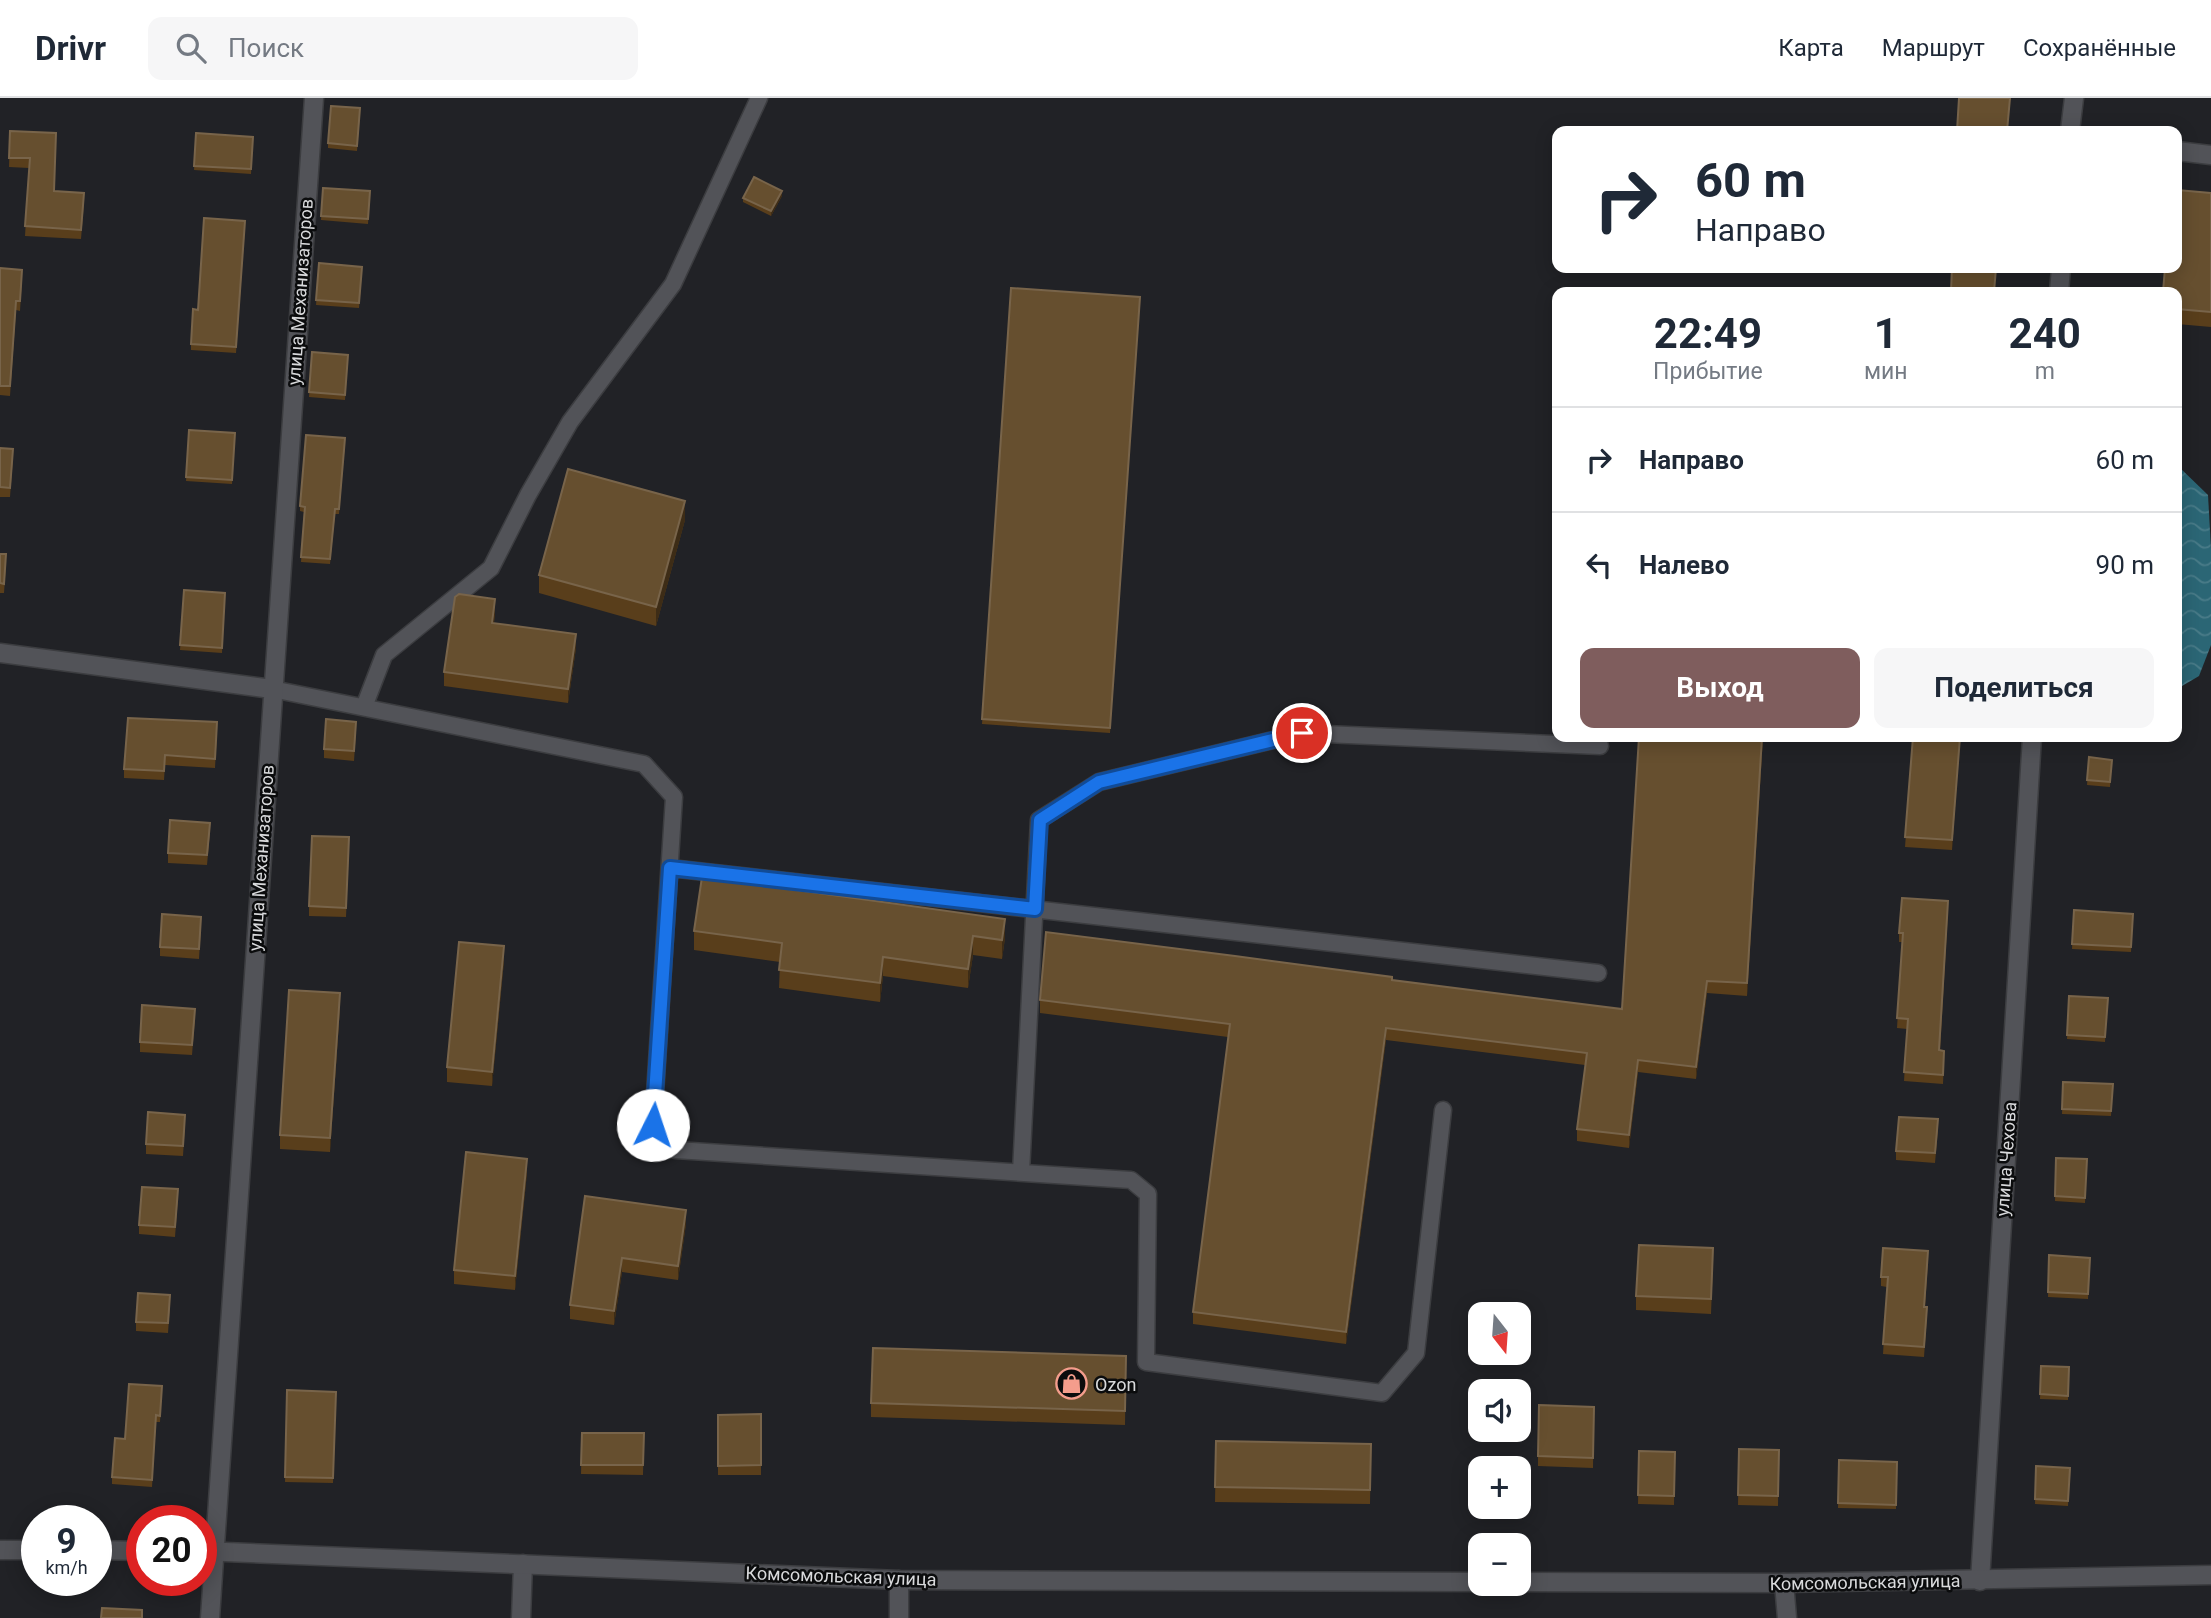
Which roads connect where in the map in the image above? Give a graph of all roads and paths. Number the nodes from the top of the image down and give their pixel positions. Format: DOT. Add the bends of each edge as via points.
graph roads {
  1 [pos="314,98"];
  2 [pos="759,98"];
  3 [pos="2074,98"];
  4 [pos="2071,126"];
  5 [pos="2182,152"];
  6 [pos="2211,155"];
  7 [pos="0,653"];
  8 [pos="272,688"];
  9 [pos="364,707"];
  10 [pos="2032,742"];
  11 [pos="1600,746"];
  12 [pos="670,868"];
  13 [pos="1035,909"];
  14 [pos="1598,973"];
  15 [pos="1443,1110"];
  16 [pos="1021,1172"];
  17 [pos="211,1505"];
  18 [pos="0,1550"];
  19 [pos="21,1550"];
  20 [pos="217,1551"];
  21 [pos="523,1564"];
  22 [pos="2211,1575"];
  23 [pos="899,1580"];
  24 [pos="1980,1581"];
  25 [pos="1468,1582"];
  26 [pos="1531,1582"];
  27 [pos="1784,1583"];
  28 [pos="209,1596"];
  29 [pos="210,1618"];
  30 [pos="521,1618"];
  31 [pos="899,1618"];
  32 [pos="1787,1618"];
  1 -- 8 [label="street, улица Механизаторов"];
  2 -- 9 [label="lane" via="673,284 570,422 491,568 384,655"];
  3 -- 4 [label="street"];
  5 -- 6 [label="street"];
  7 -- 8 [label="street"];
  8 -- 9 [label="lane"];
  8 -- 17 [label="street, улица Механизаторов"];
  9 -- 12 [label="lane" via="644,764 674,797"];
  10 -- 24 [label="street, улица Чехова"];
  11 -- 13 [label="lane" via="1302,733 1099,782 1040,820"];
  12 -- 13 [label="lane"];
  12 -- 16 [label="lane" via="653,1125 676,1150"];
  13 -- 14 [label="lane"];
  13 -- 16 [label="lane"];
  15 -- 16 [label="lane" via="1416,1353 1382,1393 1146,1362 1148,1194 1131,1180"];
  18 -- 19 [label="street"];
  20 -- 21 [label="street, Комсомольская улица"];
  21 -- 23 [label="street, Комсомольская улица"];
  21 -- 30 [label="street"];
  22 -- 24 [label="street, Комсомольская улица"];
  23 -- 25 [label="street, Комсомольская улица"];
  23 -- 31 [label="street"];
  24 -- 27 [label="street, Комсомольская улица"];
  26 -- 27 [label="street, Комсомольская улица"];
  27 -- 32 [label="street"];
  28 -- 29 [label="street, улица Механизаторов"];
}
